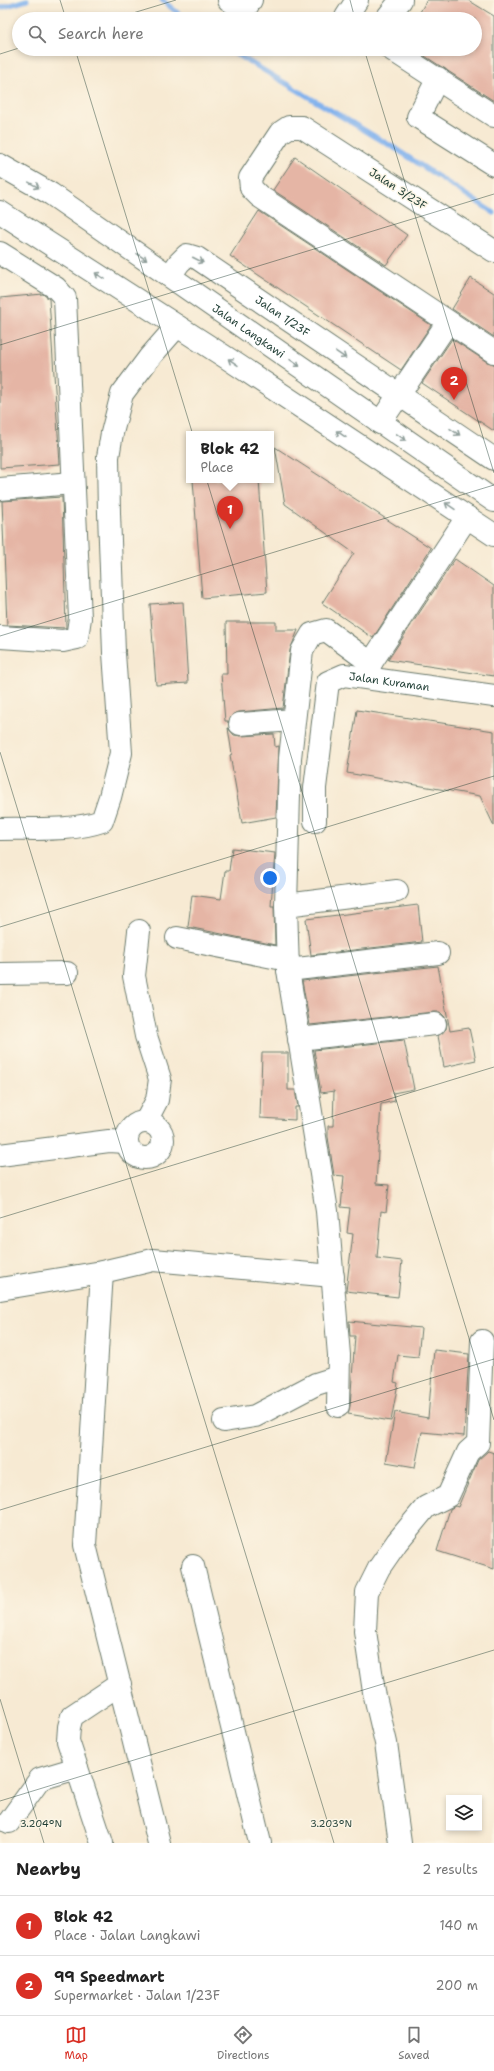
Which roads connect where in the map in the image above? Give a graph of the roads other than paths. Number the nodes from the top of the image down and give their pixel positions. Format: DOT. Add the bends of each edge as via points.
graph roads {
  1 [pos="229,0"];
  2 [pos="251,0"];
  3 [pos="401,0"];
  4 [pos="392,12"];
  5 [pos="402,56"];
  6 [pos="438,78"];
  7 [pos="494,116"];
  8 [pos="0,165"];
  9 [pos="494,165"];
  10 [pos="0,212"];
  11 [pos="494,251"];
  12 [pos="0,253"];
  13 [pos="170,276"];
  14 [pos="448,322"];
  15 [pos="177,326"];
  16 [pos="494,352"];
  17 [pos="400,394"];
  18 [pos="380,423"];
  19 [pos="494,459"];
  20 [pos="73,484"];
  21 [pos="0,489"];
  22 [pos="494,500"];
  23 [pos="467,517"];
  24 [pos="494,535"];
  25 [pos="0,637"];
  26 [pos="368,671"];
  27 [pos="494,696"];
  28 [pos="293,720"];
  29 [pos="240,724"];
  30 [pos="290,758"];
  31 [pos="319,759"];
  32 [pos="315,821"];
  33 [pos="0,829"];
  34 [pos="397,891"];
  35 [pos="286,905"];
  36 [pos="139,930"];
  37 [pos="176,938"];
  38 [pos="438,953"];
  39 [pos="288,965"];
  40 [pos="67,973"];
  41 [pos="0,974"];
  42 [pos="435,1024"];
  43 [pos="299,1039"];
  44 [pos="146,1121"];
  45 [pos="126,1142"];
  46 [pos="0,1154"];
  47 [pos="102,1272"];
  48 [pos="333,1276"];
  49 [pos="0,1289"];
  50 [pos="482,1341"];
  51 [pos="338,1376"];
  52 [pos="338,1406"];
  53 [pos="224,1421"];
  54 [pos="486,1445"];
  55 [pos="193,1566"];
  56 [pos="120,1684"];
  57 [pos="77,1768"];
  58 [pos="9,1822"];
  59 [pos="102,1843"];
  60 [pos="159,1843"];
  61 [pos="260,1843"];
  62 [pos="400,1843"];
  1 -- 2 [label="street" via="242,9 246,8"];
  3 -- 4 [label="street"];
  5 -- 6 [label="street"];
  6 -- 7 [label="street"];
  6 -- 9 [label="street" via="418,116"];
  8 -- 13 [label="street, Jalan Langkawi, one-way" via="51,194"];
  15 -- 10 [label="street, one-way"];
  11 -- 14 [label="street, Jalan 3/23F" via="302,127 289,127 280,133 250,178 252,188 259,196"];
  12 -- 20 [label="street" via="56,288 65,298"];
  13 -- 17 [label="street, Jalan 1/23F, one-way" via="187,255 197,258"];
  13 -- 18 [label="street, Jalan Langkawi, one-way"];
  14 -- 16 [label="street"];
  14 -- 17 [label="street"];
  23 -- 15 [label="street, one-way"];
  15 -- 33 [label="street" via="122,394 108,457 114,652 121,754 102,821 87,826 64,828"];
  17 -- 18 [label="street"];
  17 -- 19 [label="street, Jalan 1/23F, one-way"];
  18 -- 22 [label="street, Jalan Langkawi, one-way"];
  20 -- 21 [label="street"];
  20 -- 25 [label="street" via="80,618 77,638 62,641"];
  23 -- 24 [label="street"];
  23 -- 26 [label="street"];
  26 -- 27 [label="street, Jalan Kuraman"];
  26 -- 28 [label="street" via="326,630 312,634 302,651"];
  26 -- 31 [label="street, Jalan Kuraman" via="328,682"];
  28 -- 29 [label="street"];
  28 -- 30 [label="street"];
  30 -- 31 [label="street"];
  30 -- 35 [label="street"];
  31 -- 32 [label="street, Jalan Kuraman"];
  34 -- 35 [label="street"];
  35 -- 39 [label="street"];
  36 -- 44 [label="street" via="134,976 146,1036 160,1079 157,1100"];
  37 -- 39 [label="street"];
  38 -- 39 [label="street"];
  39 -- 43 [label="street"];
  40 -- 41 [label="street"];
  42 -- 43 [label="street"];
  43 -- 48 [label="street" via="327,1211"];
  44 -- 45 [label="street" via="131,1127"];
  44 -- 45 [label="street" via="157,1126 163,1136 162,1148 158,1153 153,1157 142,1158 131,1153"];
  45 -- 46 [label="street" via="109,1141"];
  47 -- 48 [label="street" via="153,1260"];
  47 -- 49 [label="street"];
  47 -- 56 [label="street" via="85,1545"];
  48 -- 51 [label="street" via="339,1355"];
  50 -- 54 [label="street"];
  51 -- 52 [label="street"];
  51 -- 53 [label="street" via="316,1384 255,1416"];
  54 -- 62 [label="street" via="468,1452 448,1496 426,1507 397,1542 379,1568 367,1592 366,1639 374,1692 386,1743"];
  55 -- 61 [label="street"];
  56 -- 57 [label="street" via="72,1716 68,1741"];
  56 -- 60 [label="street"];
  57 -- 58 [label="street" via="40,1779"];
  57 -- 59 [label="street"];
}
